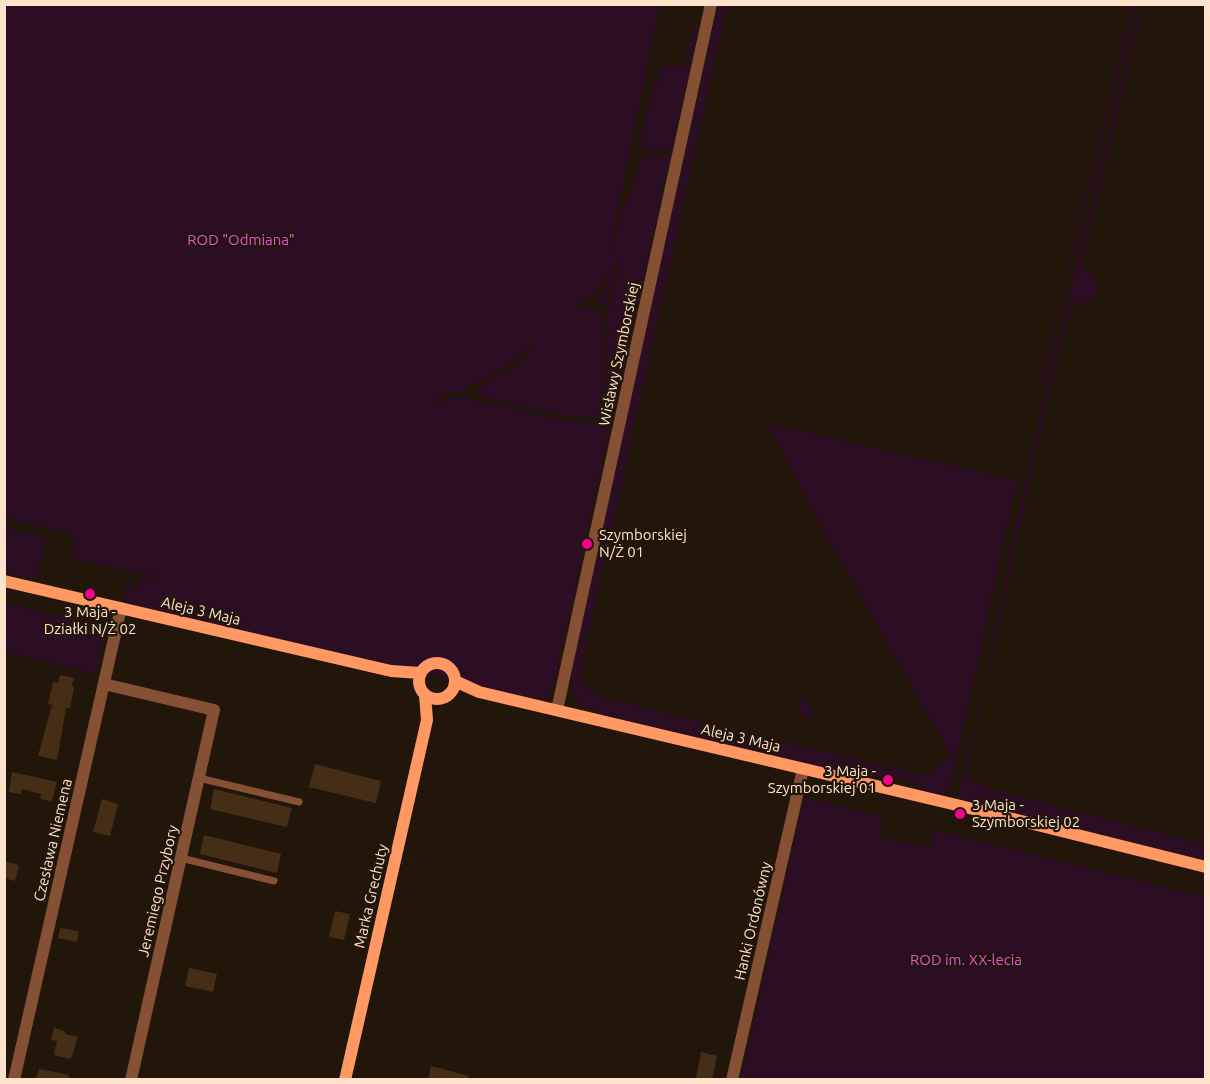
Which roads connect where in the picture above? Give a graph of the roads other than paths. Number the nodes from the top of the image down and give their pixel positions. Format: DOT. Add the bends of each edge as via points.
graph roads {
  1 [pos="711,4"];
  2 [pos="4,581"];
  3 [pos="121,608"];
  4 [pos="104,684"];
  5 [pos="421,684"];
  6 [pos="450,691"];
  7 [pos="557,710"];
  8 [pos="427,720"];
  9 [pos="803,769"];
  10 [pos="199,778"];
  11 [pos="299,802"];
  12 [pos="181,858"];
  13 [pos="1206,867"];
  14 [pos="274,881"];
  15 [pos="14,1080"];
  16 [pos="131,1080"];
  17 [pos="345,1080"];
  18 [pos="732,1080"];
  1 -- 7 [label="street, Wisławy Szymborskiej"];
  2 -- 3 [label="street, Aleja 3 Maja"];
  3 -- 4 [label="street, Czesława Niemena"];
  3 -- 5 [label="street, Aleja 3 Maja" via="391,671"];
  4 -- 10 [label="street, Jeremiego Przybory" via="214,710"];
  4 -- 15 [label="street, Czesława Niemena"];
  5 -- 6 [label="street" via="436,700"];
  5 -- 6 [label="street" via="429,665 441,663 451,670"];
  5 -- 8 [label="street, Marka Grechuty"];
  6 -- 7 [label="street, Aleja 3 Maja" via="479,692"];
  6 -- 8 [label="street, Marka Grechuty"];
  7 -- 9 [label="street, Aleja 3 Maja"];
  8 -- 17 [label="street, Marka Grechuty"];
  9 -- 13 [label="street, Aleja 3 Maja"];
  9 -- 18 [label="street, Hanki Ordonówny"];
  10 -- 11 [label="lane"];
  10 -- 12 [label="street, Jeremiego Przybory"];
  12 -- 14 [label="lane"];
  12 -- 16 [label="street, Jeremiego Przybory"];
}
